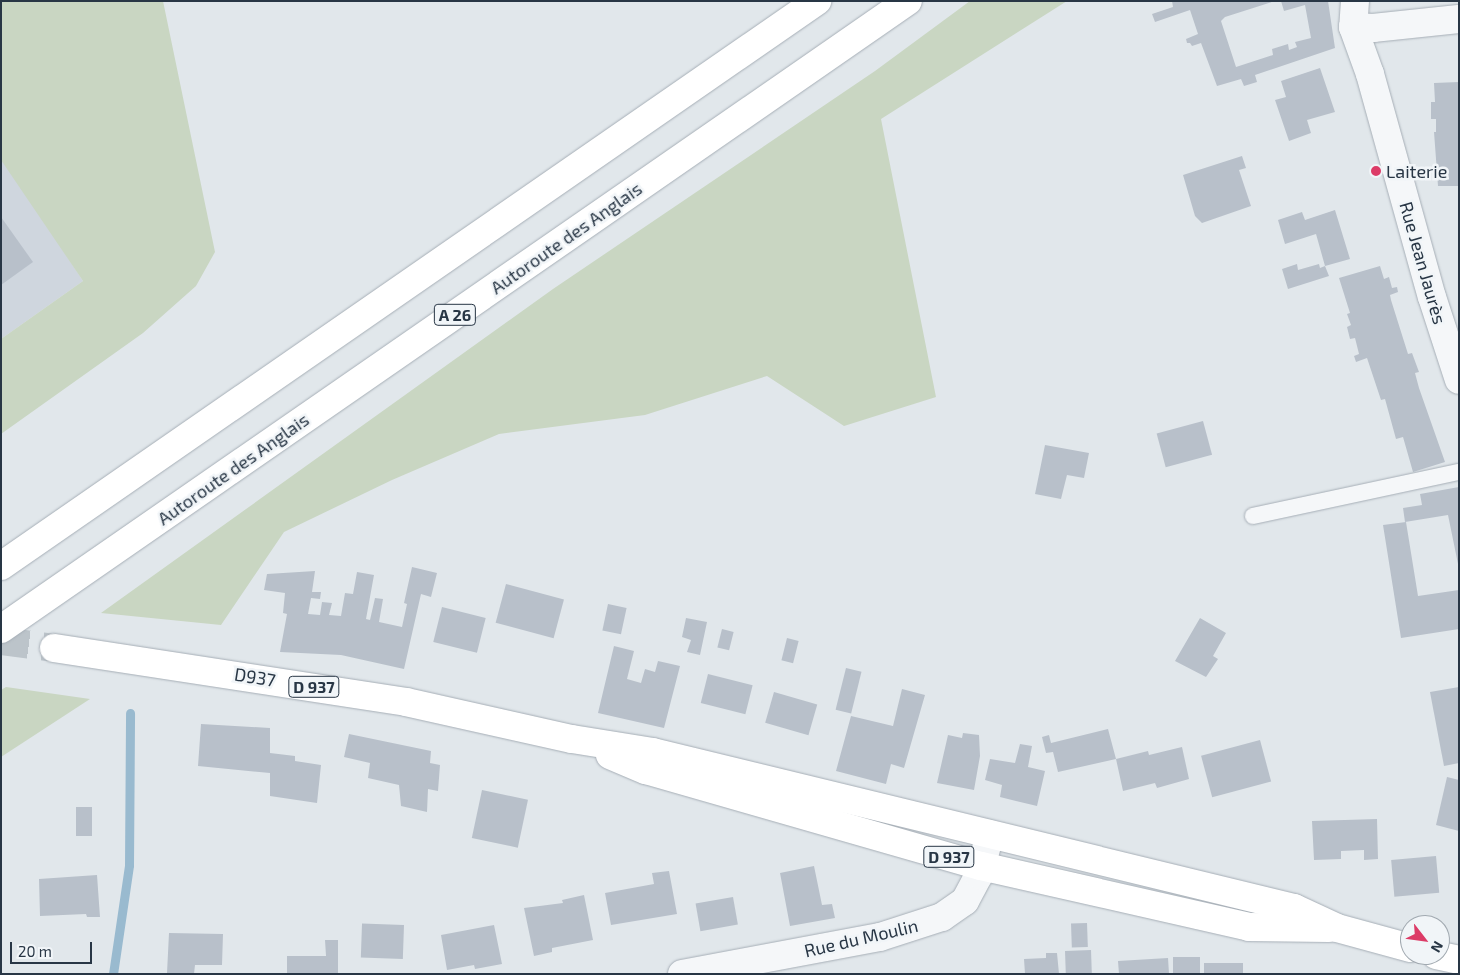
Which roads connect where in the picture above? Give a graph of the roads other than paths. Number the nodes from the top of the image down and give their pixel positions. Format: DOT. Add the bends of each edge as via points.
graph roads {
  1 [pos="817,1"];
  2 [pos="908,1"];
  3 [pos="1354,14"];
  4 [pos="1459,18"];
  5 [pos="1459,380"];
  6 [pos="1459,472"];
  7 [pos="1252,516"];
  8 [pos="1,566"];
  9 [pos="1,629"];
  10 [pos="54,648"];
  11 [pos="572,739"];
  12 [pos="990,834"];
  13 [pos="981,866"];
  14 [pos="1337,928"];
  15 [pos="1400,945"];
  16 [pos="682,974"];
  1 -- 8 [label="main road"];
  2 -- 9 [label="main road, Autoroute des Anglais / A 26"];
  3 -- 4 [label="street" via="1373,28"];
  3 -- 5 [label="street, Rue Jean Jaurès" via="1432,297"];
  6 -- 7 [label="lane"];
  10 -- 11 [label="main road, D937 / D 937" via="406,702"];
  11 -- 12 [label="main road, D 937" via="653,752"];
  11 -- 13 [label="main road, D 937" via="646,770"];
  12 -- 13 [label="street, Rue du Moulin"];
  12 -- 14 [label="main road, D 937" via="1294,908"];
  13 -- 14 [label="main road, D 937" via="1249,927"];
  13 -- 16 [label="street, Rue du Moulin" via="965,901 942,917 880,937"];
  14 -- 15 [label="main road, D 937"];
}
